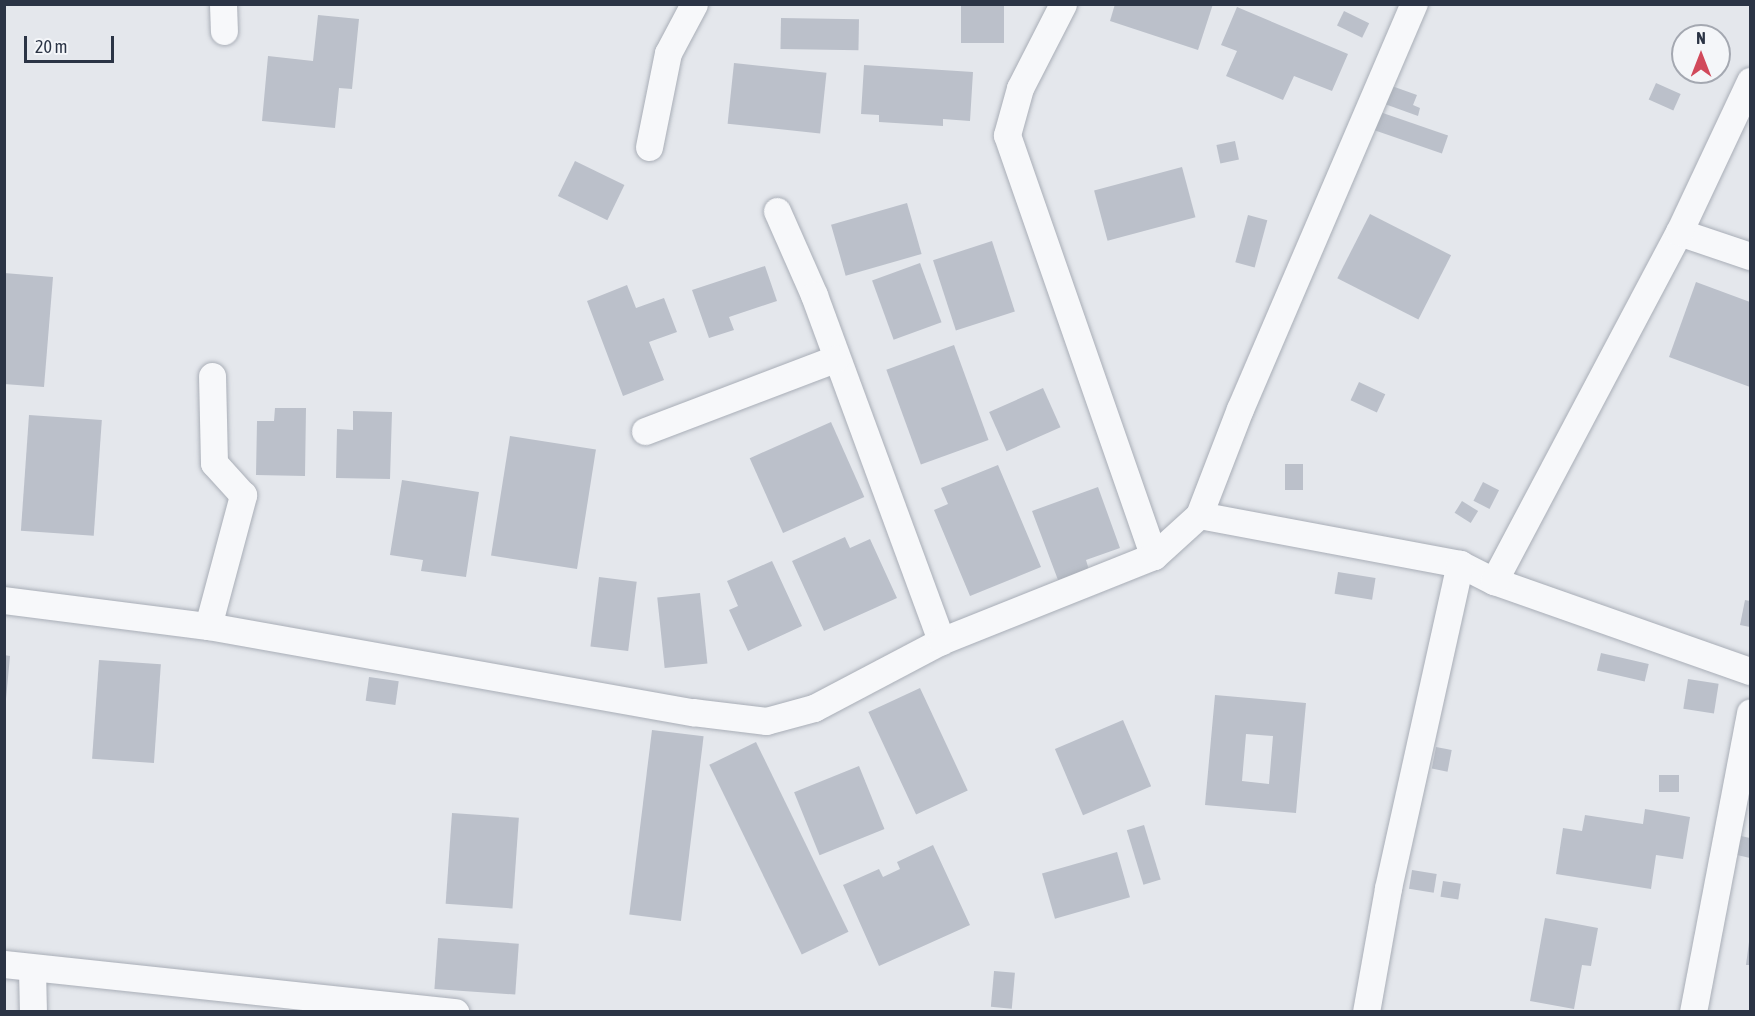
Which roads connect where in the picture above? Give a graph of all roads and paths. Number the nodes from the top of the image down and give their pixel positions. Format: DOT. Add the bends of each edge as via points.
graph roads {
  1 [pos="223,4"];
  2 [pos="694,4"];
  3 [pos="1063,4"];
  4 [pos="1414,4"];
  5 [pos="224,31"];
  6 [pos="1750,81"];
  7 [pos="649,147"];
  8 [pos="777,211"];
  9 [pos="1679,232"];
  10 [pos="1750,256"];
  11 [pos="834,359"];
  12 [pos="212,376"];
  13 [pos="645,431"];
  14 [pos="1199,515"];
  15 [pos="1154,556"];
  16 [pos="1460,564"];
  17 [pos="1494,581"];
  18 [pos="4,600"];
  19 [pos="208,626"];
  20 [pos="941,641"];
  21 [pos="1750,671"];
  22 [pos="1750,712"];
  23 [pos="4,964"];
  24 [pos="32,969"];
  25 [pos="368,1007"];
  26 [pos="33,1011"];
  27 [pos="455,1011"];
  28 [pos="1366,1011"];
  29 [pos="1693,1011"];
  1 -- 5 [label="street"];
  2 -- 7 [label="street" via="668,53"];
  3 -- 15 [label="street" via="1020,88 1007,135"];
  4 -- 14 [label="street" via="1240,409"];
  6 -- 9 [label="street"];
  8 -- 11 [label="street" via="814,296"];
  9 -- 10 [label="street"];
  9 -- 17 [label="street"];
  11 -- 13 [label="street"];
  11 -- 20 [label="street"];
  12 -- 19 [label="street" via="214,463 243,495"];
  14 -- 15 [label="street"];
  14 -- 16 [label="street"];
  15 -- 20 [label="street"];
  16 -- 17 [label="street"];
  16 -- 28 [label="street" via="1388,888"];
  17 -- 21 [label="street"];
  18 -- 19 [label="street"];
  19 -- 20 [label="street" via="766,721 814,708"];
  22 -- 29 [label="street"];
  23 -- 24 [label="street"];
  24 -- 25 [label="street"];
  24 -- 26 [label="street"];
  25 -- 27 [label="street"];
}
